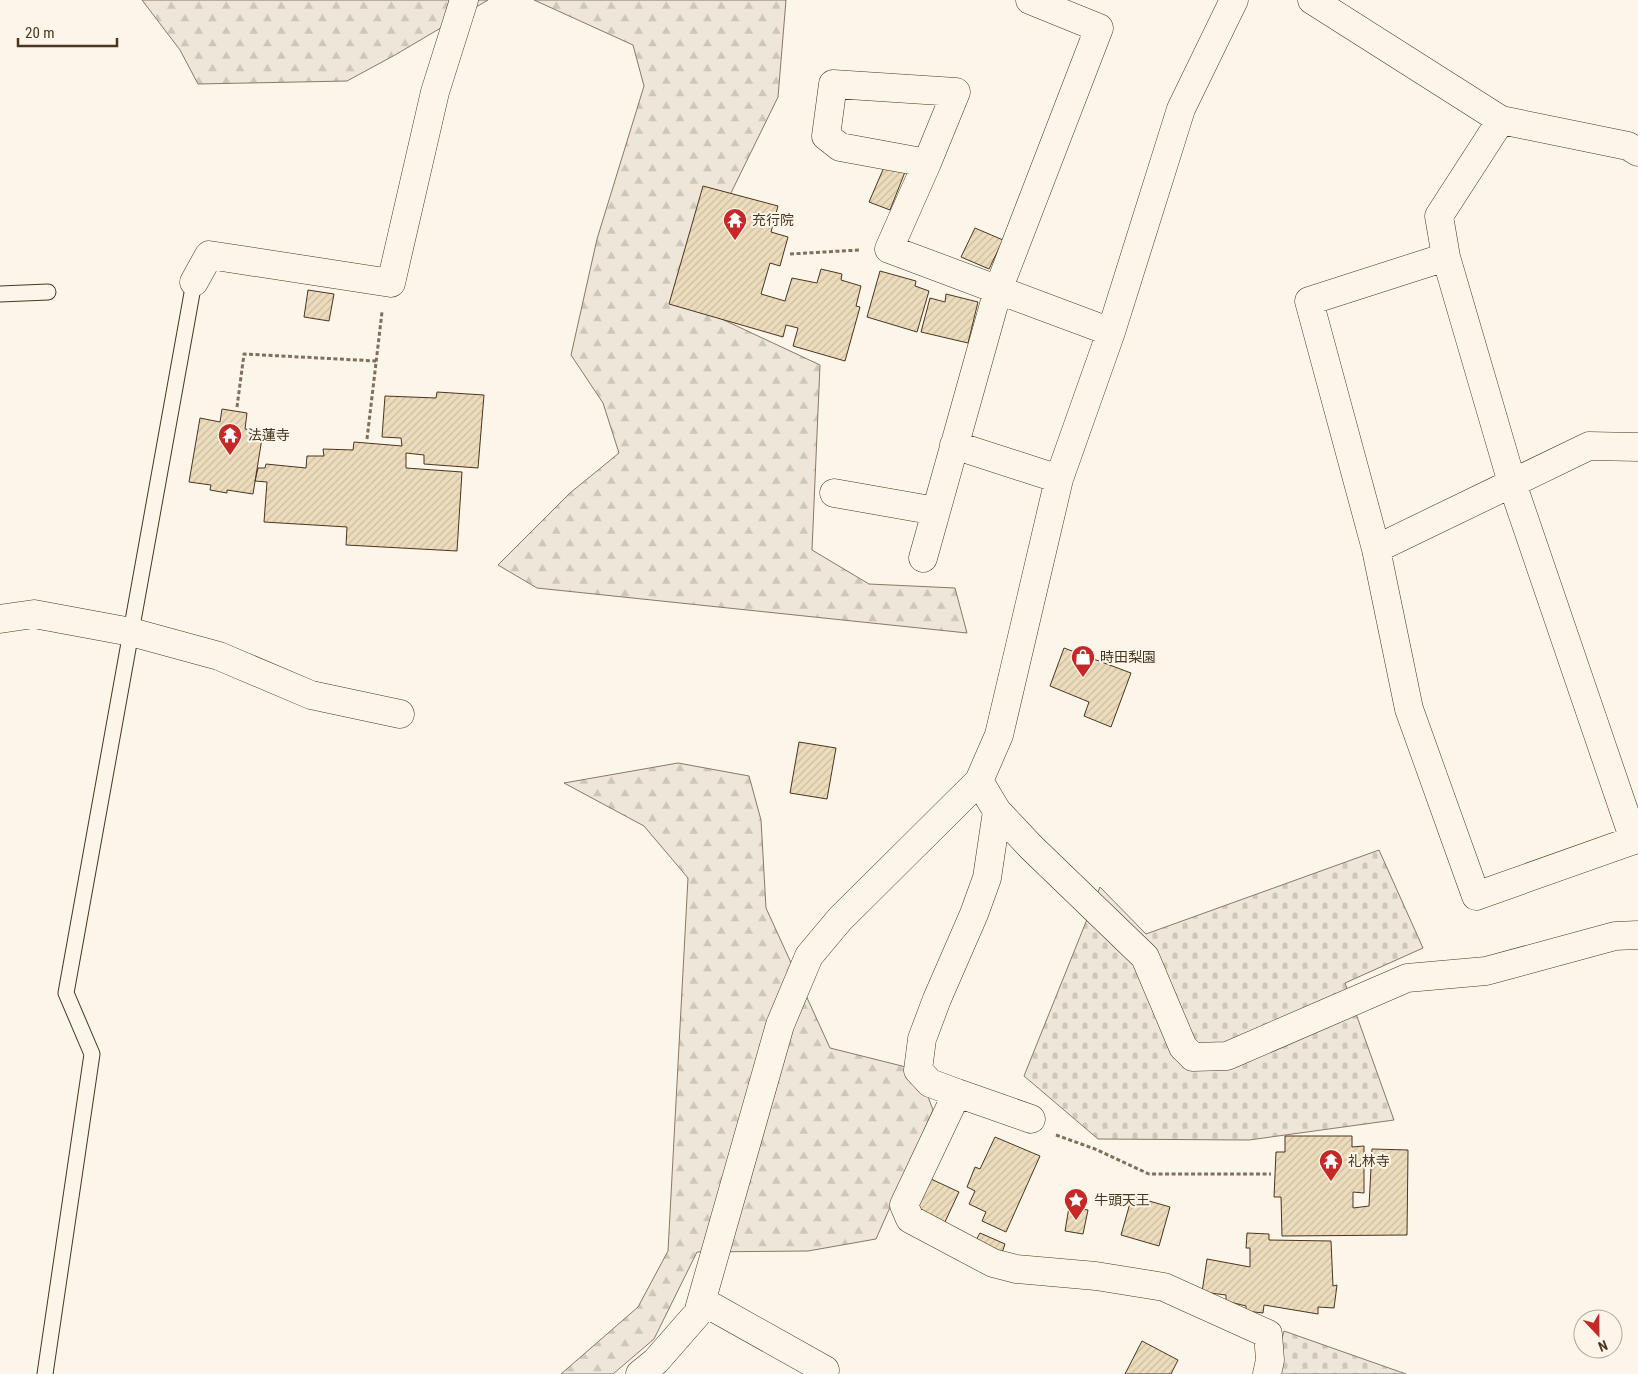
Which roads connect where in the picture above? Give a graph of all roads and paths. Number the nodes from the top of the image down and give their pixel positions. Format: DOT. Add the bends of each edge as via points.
graph roads {
  1 [pos="464,0"];
  2 [pos="1030,0"];
  3 [pos="1234,0"];
  4 [pos="1312,0"];
  5 [pos="1501,120"];
  6 [pos="1638,152"];
  7 [pos="927,163"];
  8 [pos="889,249"];
  9 [pos="790,254"];
  10 [pos="1446,257"];
  11 [pos="194,282"];
  12 [pos="386,282"];
  13 [pos="998,290"];
  14 [pos="48,292"];
  15 [pos="0,294"];
  16 [pos="1111,332"];
  17 [pos="376,361"];
  18 [pos="237,407"];
  19 [pos="367,439"];
  20 [pos="954,445"];
  21 [pos="1638,447"];
  22 [pos="1059,479"];
  23 [pos="1512,483"];
  24 [pos="834,493"];
  25 [pos="936,511"];
  26 [pos="1376,549"];
  27 [pos="923,558"];
  28 [pos="0,619"];
  29 [pos="131,632"];
  30 [pos="400,714"];
  31 [pos="979,781"];
  32 [pos="997,810"];
  33 [pos="1638,935"];
  34 [pos="957,1093"];
  35 [pos="1031,1119"];
  36 [pos="1271,1174"];
  37 [pos="702,1301"];
  38 [pos="45,1374"];
  39 [pos="640,1374"];
  40 [pos="823,1374"];
  41 [pos="1267,1374"];
  1 -- 12 [label="street" via="435,92 391,283"];
  2 -- 13 [label="street" via="1099,28"];
  3 -- 16 [label="street" via="1181,109"];
  4 -- 5 [label="street"];
  5 -- 6 [label="street" via="1628,146"];
  5 -- 10 [label="street" via="1439,216"];
  7 -- 7 [label="street" via="956,92 833,84 826,136 840,147"];
  7 -- 8 [label="street"];
  8 -- 9 [label="path"];
  8 -- 13 [label="street"];
  10 -- 23 [label="street"];
  10 -- 26 [label="street" via="1309,301"];
  11 -- 12 [label="street" via="209,255"];
  11 -- 29 [label="lane"];
  12 -- 17 [label="path"];
  13 -- 16 [label="street"];
  13 -- 20 [label="street"];
  14 -- 15 [label="lane"];
  16 -- 22 [label="street"];
  17 -- 18 [label="path" via="244,354"];
  17 -- 19 [label="path"];
  20 -- 22 [label="street"];
  20 -- 25 [label="street"];
  21 -- 23 [label="street" via="1589,446"];
  22 -- 31 [label="street" via="1000,735"];
  23 -- 26 [label="street"];
  23 -- 26 [label="street" via="1634,840 1476,896 1409,709"];
  24 -- 25 [label="street"];
  25 -- 27 [label="street"];
  28 -- 29 [label="street" via="34,614"];
  29 -- 30 [label="street" via="219,656 310,695"];
  29 -- 38 [label="lane" via="66,993 92,1054"];
  31 -- 32 [label="street"];
  31 -- 37 [label="street" via="840,919 810,956 780,1025"];
  32 -- 33 [label="street" via="1145,957 1183,1047 1194,1057 1227,1056 1407,978 1486,971 1615,936"];
  32 -- 34 [label="street" via="987,878 922,1039 918,1070 930,1083"];
  34 -- 35 [label="street"];
  34 -- 41 [label="street" via="904,1204 910,1219 993,1263 1016,1269 1096,1276 1164,1287 1268,1334 1270,1360"];
  35 -- 36 [label="path" via="1040,1129 1095,1149 1149,1174"];
  37 -- 39 [label="street" via="698,1313 656,1361"];
  37 -- 40 [label="street" via="825,1370"];
}
